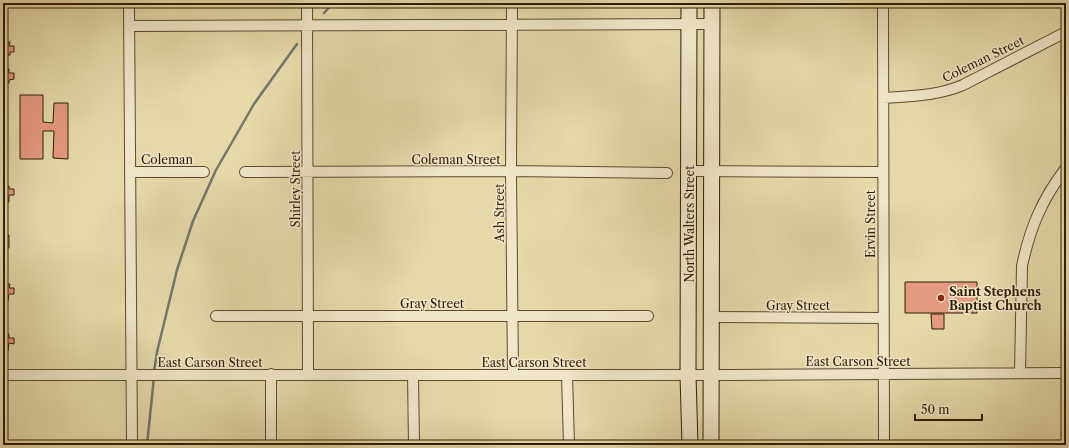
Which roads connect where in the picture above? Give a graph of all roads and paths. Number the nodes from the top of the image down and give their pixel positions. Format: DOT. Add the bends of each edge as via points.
graph roads {
  1 [pos="129,3"];
  2 [pos="307,3"];
  3 [pos="512,3"];
  4 [pos="689,3"];
  5 [pos="712,3"];
  6 [pos="883,3"];
  7 [pos="512,24"];
  8 [pos="689,24"];
  9 [pos="712,24"];
  10 [pos="130,26"];
  11 [pos="307,26"];
  12 [pos="1066,32"];
  13 [pos="883,98"];
  14 [pos="1066,168"];
  15 [pos="511,171"];
  16 [pos="688,171"];
  17 [pos="712,171"];
  18 [pos="130,172"];
  19 [pos="204,172"];
  20 [pos="245,172"];
  21 [pos="308,172"];
  22 [pos="883,172"];
  23 [pos="667,173"];
  24 [pos="308,315"];
  25 [pos="216,316"];
  26 [pos="512,316"];
  27 [pos="648,316"];
  28 [pos="712,317"];
  29 [pos="883,318"];
  30 [pos="1020,373"];
  31 [pos="1066,373"];
  32 [pos="271,374"];
  33 [pos="883,374"];
  34 [pos="3,375"];
  35 [pos="132,375"];
  36 [pos="308,375"];
  37 [pos="413,375"];
  38 [pos="513,375"];
  39 [pos="567,375"];
  40 [pos="688,375"];
  41 [pos="711,375"];
  42 [pos="132,445"];
  43 [pos="271,445"];
  44 [pos="414,445"];
  45 [pos="568,445"];
  46 [pos="690,445"];
  47 [pos="711,445"];
  48 [pos="884,445"];
  1 -- 10 [label="street"];
  2 -- 11 [label="street, Shirley Street"];
  3 -- 7 [label="street, Ash Street"];
  4 -- 8 [label="main road, North Walters Street"];
  5 -- 9 [label="main road, North Walters Street"];
  6 -- 13 [label="street, Ervin Street"];
  7 -- 8 [label="street"];
  7 -- 11 [label="street"];
  7 -- 15 [label="street, Ash Street"];
  8 -- 9 [label="street"];
  8 -- 16 [label="main road, North Walters Street"];
  9 -- 17 [label="main road, North Walters Street"];
  10 -- 11 [label="street"];
  10 -- 18 [label="street"];
  11 -- 21 [label="street, Shirley Street"];
  12 -- 13 [label="street, Coleman Street" via="948,91 931,95"];
  13 -- 22 [label="street, Ervin Street"];
  14 -- 30 [label="street" via="1038,212 1025,251 1022,266"];
  15 -- 21 [label="street, Coleman Street"];
  15 -- 23 [label="street, Coleman Street"];
  15 -- 26 [label="street, Ash Street"];
  16 -- 17 [label="street"];
  16 -- 40 [label="main road, North Walters Street"];
  17 -- 22 [label="street"];
  17 -- 28 [label="main road, North Walters Street"];
  18 -- 19 [label="street, Coleman"];
  18 -- 35 [label="street"];
  20 -- 21 [label="street, Coleman Street"];
  21 -- 24 [label="street, Shirley Street"];
  22 -- 29 [label="street, Ervin Street"];
  24 -- 25 [label="street, Gray Street"];
  24 -- 26 [label="street, Gray Street"];
  24 -- 36 [label="street, Shirley Street"];
  26 -- 27 [label="street, Gray Street"];
  26 -- 38 [label="street, Ash Street"];
  28 -- 29 [label="street, Gray Street"];
  28 -- 41 [label="main road, North Walters Street"];
  29 -- 33 [label="street, Ervin Street"];
  30 -- 31 [label="street, East Carson Street"];
  30 -- 33 [label="street, East Carson Street"];
  32 -- 35 [label="street, East Carson Street"];
  32 -- 36 [label="street, East Carson Street"];
  32 -- 43 [label="street"];
  33 -- 41 [label="street, East Carson Street"];
  33 -- 48 [label="street, Ervin Street"];
  34 -- 35 [label="street, East Carson Street"];
  35 -- 42 [label="street"];
  36 -- 37 [label="street, East Carson Street"];
  37 -- 38 [label="street, East Carson Street"];
  37 -- 44 [label="street"];
  38 -- 39 [label="street, East Carson Street"];
  39 -- 40 [label="street, East Carson Street"];
  39 -- 45 [label="street"];
  40 -- 41 [label="street, East Carson Street"];
  40 -- 46 [label="main road, North Walters Street"];
  41 -- 47 [label="main road, North Walters Street"];
}
